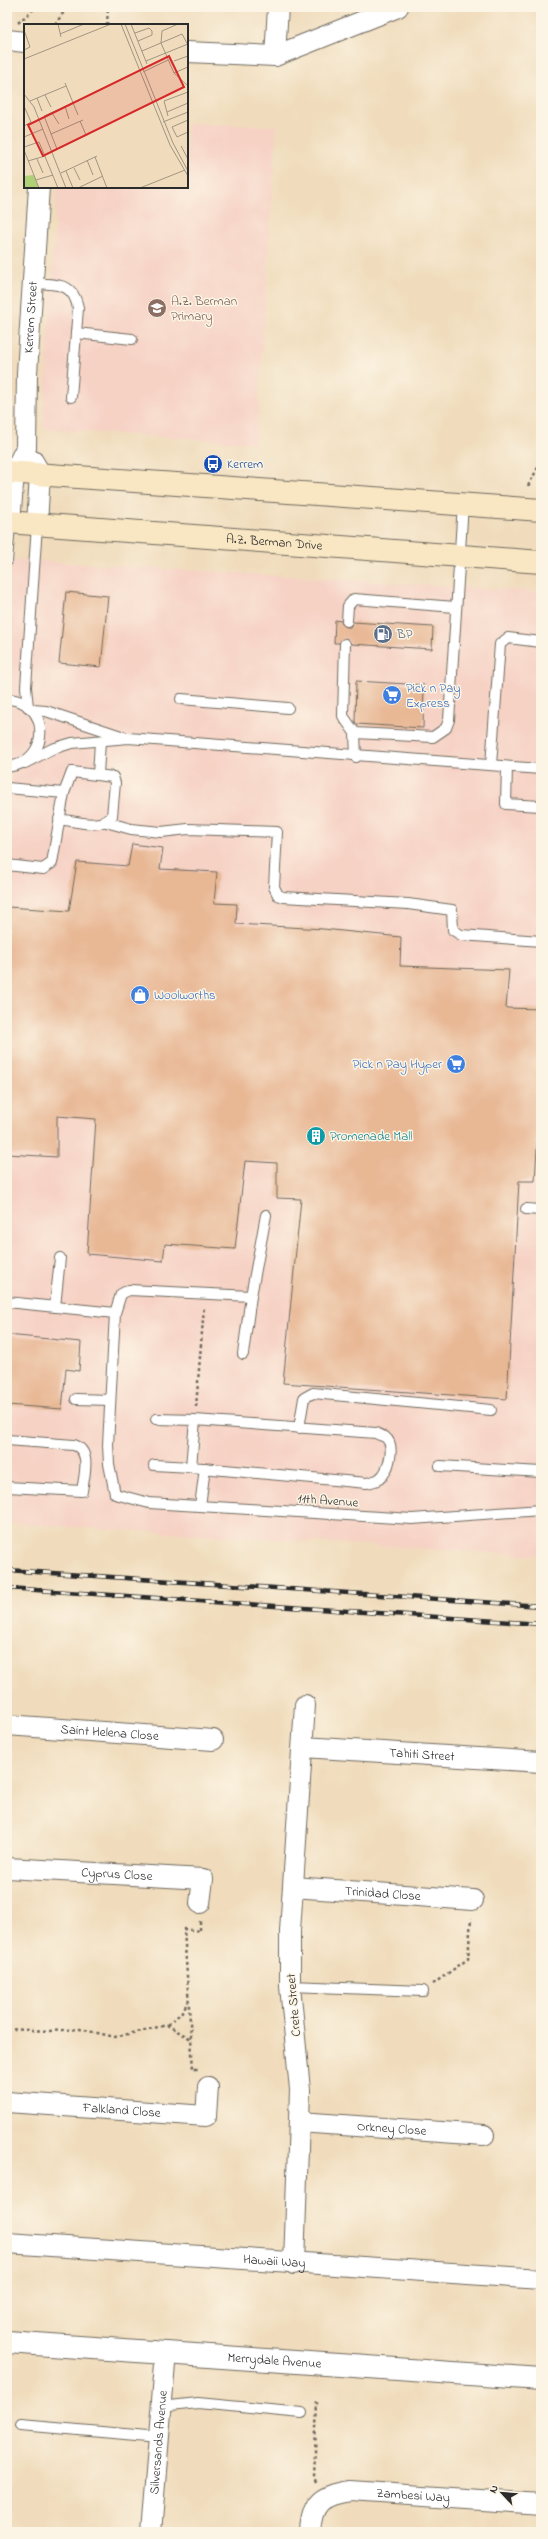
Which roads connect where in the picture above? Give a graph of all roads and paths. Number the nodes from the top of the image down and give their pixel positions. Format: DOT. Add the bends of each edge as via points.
graph roads {
  1 [pos="67,7"];
  2 [pos="108,7"];
  3 [pos="278,7"];
  4 [pos="398,7"];
  5 [pos="56,24"];
  6 [pos="107,24"];
  7 [pos="7,40"];
  8 [pos="24,42"];
  9 [pos="188,52"];
  10 [pos="275,56"];
  11 [pos="39,188"];
  12 [pos="32,283"];
  13 [pos="76,332"];
  14 [pos="132,339"];
  15 [pos="71,397"];
  16 [pos="26,448"];
  17 [pos="541,462"];
  18 [pos="10,472"];
  19 [pos="40,473"];
  20 [pos="528,486"];
  21 [pos="463,504"];
  22 [pos="541,510"];
  23 [pos="8,523"];
  24 [pos="37,525"];
  25 [pos="458,556"];
  26 [pos="7,561"];
  27 [pos="541,562"];
  28 [pos="455,607"];
  29 [pos="347,621"];
  30 [pos="541,642"];
  31 [pos="345,644"];
  32 [pos="7,699"];
  33 [pos="181,699"];
  34 [pos="30,708"];
  35 [pos="288,708"];
  36 [pos="355,733"];
  37 [pos="128,738"];
  38 [pos="100,742"];
  39 [pos="356,757"];
  40 [pos="25,763"];
  41 [pos="491,765"];
  42 [pos="507,767"];
  43 [pos="7,768"];
  44 [pos="541,769"];
  45 [pos="98,774"];
  46 [pos="7,788"];
  47 [pos="64,793"];
  48 [pos="541,806"];
  49 [pos="59,819"];
  50 [pos="106,822"];
  51 [pos="7,865"];
  52 [pos="541,941"];
  53 [pos="526,1209"];
  54 [pos="541,1210"];
  55 [pos="266,1215"];
  56 [pos="60,1258"];
  57 [pos="205,1294"];
  58 [pos="251,1296"];
  59 [pos="7,1302"];
  60 [pos="55,1307"];
  61 [pos="115,1313"];
  62 [pos="243,1354"];
  63 [pos="76,1399"];
  64 [pos="110,1400"];
  65 [pos="491,1410"];
  66 [pos="156,1419"];
  67 [pos="195,1420"];
  68 [pos="299,1428"];
  69 [pos="7,1440"];
  70 [pos="154,1465"];
  71 [pos="440,1466"];
  72 [pos="191,1467"];
  73 [pos="205,1468"];
  74 [pos="541,1472"];
  75 [pos="7,1487"];
  76 [pos="200,1506"];
  77 [pos="541,1510"];
  78 [pos="305,1705"];
  79 [pos="7,1725"];
  80 [pos="213,1740"];
  81 [pos="303,1747"];
  82 [pos="541,1762"];
  83 [pos="7,1868"];
  84 [pos="293,1887"];
  85 [pos="473,1900"];
  86 [pos="200,1903"];
  87 [pos="200,1931"];
  88 [pos="290,1986"];
  89 [pos="423,1991"];
  90 [pos="188,2002"];
  91 [pos="167,2025"];
  92 [pos="7,2029"];
  93 [pos="191,2039"];
  94 [pos="208,2078"];
  95 [pos="7,2102"];
  96 [pos="299,2122"];
  97 [pos="484,2135"];
  98 [pos="7,2243"];
  99 [pos="294,2264"];
  100 [pos="541,2279"];
  101 [pos="7,2342"];
  102 [pos="166,2352"];
  103 [pos="541,2379"];
  104 [pos="317,2402"];
  105 [pos="161,2407"];
  106 [pos="302,2413"];
  107 [pos="21,2425"];
  108 [pos="159,2437"];
  109 [pos="323,2499"];
  110 [pos="541,2504"];
  111 [pos="151,2532"];
  112 [pos="310,2532"];
  1 -- 5 [label="path"];
  2 -- 6 [label="path"];
  3 -- 10 [label="street"];
  4 -- 10 [label="street"];
  7 -- 8 [label="street"];
  9 -- 10 [label="street"];
  11 -- 12 [label="street, Kerrem Street"];
  12 -- 13 [label="lane" via="61,285 76,296"];
  12 -- 16 [label="street, Kerrem Street"];
  13 -- 14 [label="lane"];
  13 -- 15 [label="lane"];
  16 -- 18 [label="street, Kerrem Street"];
  16 -- 19 [label="street"];
  17 -- 20 [label="path"];
  18 -- 19 [label="main road"];
  18 -- 23 [label="street, Kerrem Street"];
  19 -- 21 [label="main road"];
  19 -- 24 [label="street"];
  21 -- 22 [label="main road"];
  21 -- 25 [label="lane"];
  23 -- 24 [label="main road, A.Z. Berman Drive"];
  23 -- 26 [label="lane"];
  24 -- 25 [label="main road, A.Z. Berman Drive"];
  24 -- 34 [label="lane" via="26,687"];
  25 -- 27 [label="main road, A.Z. Berman Drive"];
  25 -- 28 [label="lane"];
  28 -- 29 [label="lane" via="354,599 348,606"];
  28 -- 36 [label="lane" via="449,720 446,728 433,737"];
  30 -- 41 [label="lane" via="508,638 500,644"];
  31 -- 36 [label="lane" via="343,716"];
  32 -- 34 [label="lane" via="19,701"];
  33 -- 35 [label="lane"];
  34 -- 37 [label="lane"];
  34 -- 40 [label="lane" via="38,720 41,732 34,754"];
  36 -- 39 [label="lane"];
  37 -- 38 [label="lane"];
  37 -- 39 [label="lane"];
  38 -- 40 [label="lane" via="72,743 52,749"];
  38 -- 45 [label="lane"];
  39 -- 41 [label="lane"];
  40 -- 43 [label="lane"];
  41 -- 42 [label="lane"];
  42 -- 44 [label="lane"];
  42 -- 48 [label="lane" via="506,804"];
  45 -- 47 [label="lane" via="72,772"];
  45 -- 50 [label="lane" via="110,775 114,779 112,816"];
  46 -- 47 [label="lane"];
  47 -- 49 [label="lane"];
  49 -- 50 [label="lane" via="100,824"];
  49 -- 51 [label="lane" via="55,857 49,866 43,869"];
  50 -- 52 [label="lane" via="131,829 161,832 188,829 277,832 274,887 278,895 408,904 452,910 453,930 461,935"];
  53 -- 54 [label="lane"];
  55 -- 58 [label="lane"];
  56 -- 60 [label="lane"];
  57 -- 58 [label="lane"];
  57 -- 61 [label="lane" via="128,1290 121,1294"];
  57 -- 67 [label="path"];
  58 -- 62 [label="lane"];
  59 -- 60 [label="lane"];
  60 -- 61 [label="lane"];
  61 -- 64 [label="lane"];
  63 -- 64 [label="lane"];
  64 -- 76 [label="lane, 11th Avenue" via="108,1464 115,1494 149,1503"];
  65 -- 68 [label="lane" via="313,1393 304,1398 301,1404"];
  66 -- 67 [label="lane"];
  67 -- 68 [label="lane"];
  67 -- 72 [label="lane"];
  68 -- 73 [label="lane" via="376,1433 386,1438 389,1444 386,1471 380,1478 367,1483"];
  69 -- 75 [label="lane" via="74,1445 83,1450 85,1456 82,1492"];
  70 -- 72 [label="lane"];
  71 -- 74 [label="lane"];
  72 -- 73 [label="lane"];
  73 -- 76 [label="lane"];
  76 -- 77 [label="lane, 11th Avenue" via="412,1520"];
  78 -- 81 [label="street, Crete Street"];
  79 -- 80 [label="street, Saint Helena Close"];
  81 -- 82 [label="street, Tahiti Street"];
  81 -- 84 [label="street, Crete Street"];
  83 -- 86 [label="street, Cyprus Close" via="202,1879"];
  84 -- 85 [label="street, Trinidad Close"];
  84 -- 88 [label="street, Crete Street"];
  85 -- 89 [label="path" via="468,1959"];
  87 -- 90 [label="path" via="184,1929"];
  88 -- 89 [label="lane"];
  88 -- 96 [label="street, Crete Street" via="300,2090"];
  90 -- 91 [label="path" via="181,2013"];
  90 -- 93 [label="path"];
  91 -- 92 [label="path" via="115,2037 80,2029"];
  91 -- 93 [label="path"];
  93 -- 94 [label="path" via="193,2069"];
  94 -- 95 [label="street, Falkland Close" via="206,2116"];
  96 -- 97 [label="street, Orkney Close"];
  96 -- 99 [label="street, Crete Street"];
  98 -- 99 [label="street, Hawaii Way"];
  99 -- 100 [label="street, Hawaii Way"];
  101 -- 102 [label="street, Merrydale Avenue"];
  102 -- 103 [label="street, Merrydale Avenue"];
  102 -- 105 [label="street, Silversands Avenue"];
  104 -- 109 [label="path" via="314,2477"];
  105 -- 106 [label="lane" via="198,2403"];
  105 -- 108 [label="street, Silversands Avenue"];
  107 -- 108 [label="lane"];
  108 -- 111 [label="street, Silversands Avenue"];
  109 -- 110 [label="street, Zambesi Way" via="331,2494 350,2491"];
  109 -- 112 [label="street" via="316,2506"];
}
